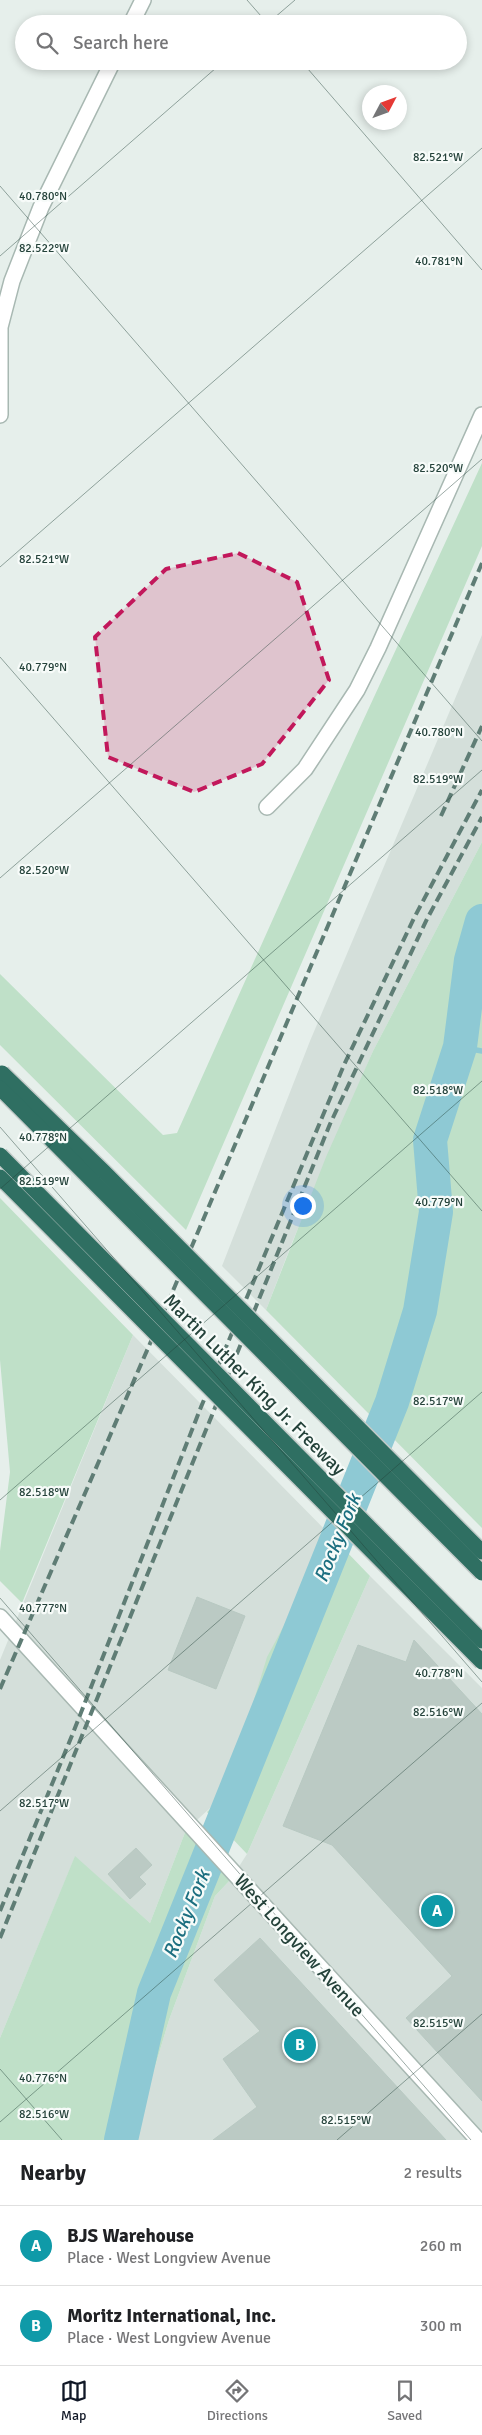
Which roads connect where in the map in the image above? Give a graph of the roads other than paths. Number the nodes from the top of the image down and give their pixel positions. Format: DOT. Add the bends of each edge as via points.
graph roads {
  1 [pos="143,0"];
  2 [pos="136,15"];
  3 [pos="108,70"];
  4 [pos="0,415"];
  5 [pos="482,415"];
  6 [pos="267,807"];
  7 [pos="2,1073"];
  8 [pos="0,1088"];
  9 [pos="0,1155"];
  10 [pos="0,1177"];
  11 [pos="482,1552"];
  12 [pos="482,1573"];
  13 [pos="0,1617"];
  14 [pos="482,1641"];
  15 [pos="482,1662"];
  16 [pos="478,2140"];
  1 -- 2 [label="street"];
  3 -- 4 [label="street" via="41,207 12,281 0,327"];
  5 -- 6 [label="street" via="357,690 305,769"];
  7 -- 11 [label="highway, bridge"];
  8 -- 12 [label="highway, Martin Luther King Jr. Freeway, bridge"];
  9 -- 14 [label="highway, Martin Luther King Jr. Freeway, bridge"];
  10 -- 15 [label="highway, bridge"];
  13 -- 16 [label="street, West Longview Avenue"];
}
